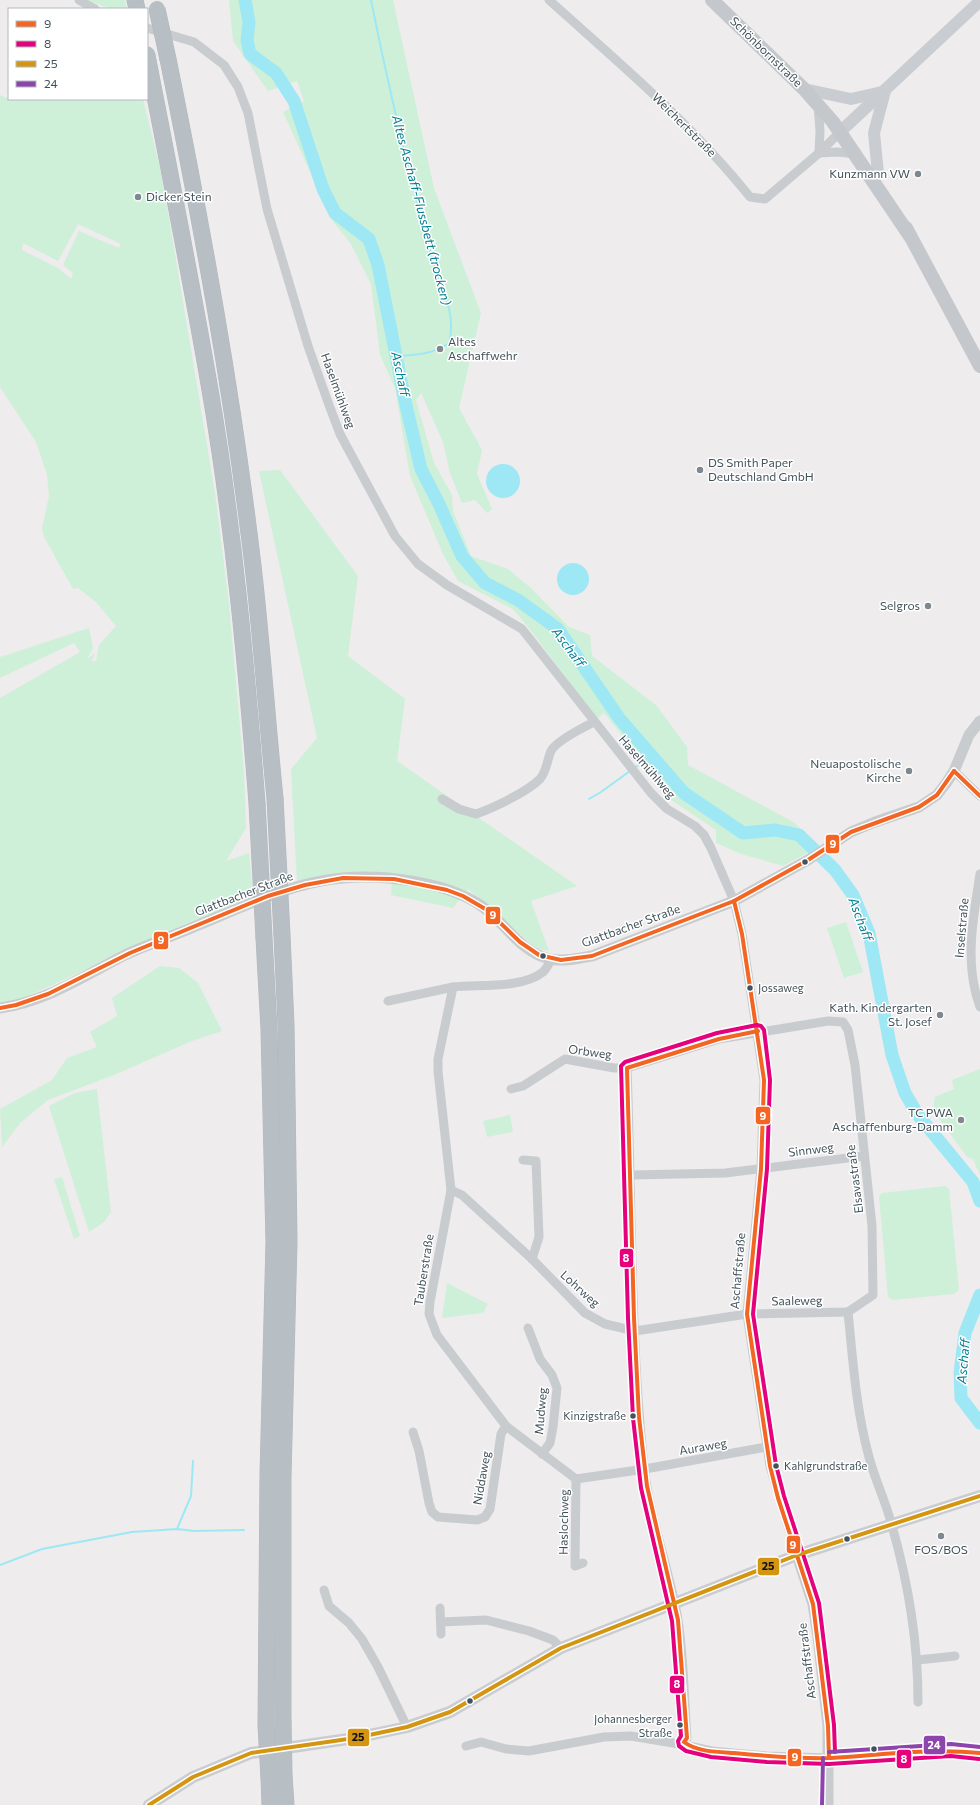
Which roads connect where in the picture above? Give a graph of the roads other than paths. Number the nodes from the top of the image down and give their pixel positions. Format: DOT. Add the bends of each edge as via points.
graph roads {
  1 [pos="79,0"];
  2 [pos="549,0"];
  3 [pos="980,1"];
  4 [pos="718,2"];
  5 [pos="156,4"];
  6 [pos="974,6"];
  7 [pos="93,8"];
  8 [pos="148,28"];
  9 [pos="148,60"];
  10 [pos="804,89"];
  11 [pos="885,91"];
  12 [pos="818,105"];
  13 [pos="841,131"];
  14 [pos="819,153"];
  15 [pos="856,154"];
  16 [pos="878,173"];
  17 [pos="910,236"];
  18 [pos="980,366"];
  19 [pos="594,722"];
  20 [pos="980,722"];
  21 [pos="954,771"];
  22 [pos="980,796"];
  23 [pos="442,799"];
  24 [pos="980,874"];
  25 [pos="734,901"];
  26 [pos="976,926"];
  27 [pos="551,959"];
  28 [pos="453,987"];
  29 [pos="388,1001"];
  30 [pos="980,1007"];
  31 [pos="0,1008"];
  32 [pos="758,1031"];
  33 [pos="627,1068"];
  34 [pos="511,1089"];
  35 [pos="864,1156"];
  36 [pos="523,1160"];
  37 [pos="761,1169"];
  38 [pos="631,1175"];
  39 [pos="451,1190"];
  40 [pos="532,1259"];
  41 [pos="848,1312"];
  42 [pos="747,1314"];
  43 [pos="528,1328"];
  44 [pos="635,1331"];
  45 [pos="506,1426"];
  46 [pos="413,1432"];
  47 [pos="766,1448"];
  48 [pos="542,1454"];
  49 [pos="645,1469"];
  50 [pos="576,1479"];
  51 [pos="980,1496"];
  52 [pos="892,1524"];
  53 [pos="797,1556"];
  54 [pos="566,1569"];
  55 [pos="324,1590"];
  56 [pos="674,1604"];
  57 [pos="440,1608"];
  58 [pos="441,1622"];
  59 [pos="441,1634"];
  60 [pos="561,1648"];
  61 [pos="955,1656"];
  62 [pos="918,1660"];
  63 [pos="918,1702"];
  64 [pos="408,1727"];
  65 [pos="684,1742"];
  66 [pos="466,1746"];
  67 [pos="980,1753"];
  68 [pos="829,1758"];
  69 [pos="276,1777"];
  70 [pos="149,1805"];
  71 [pos="270,1805"];
  72 [pos="286,1805"];
  73 [pos="828,1805"];
  1 -- 7 [label="street"];
  2 -- 14 [label="street, Weichertstraße" via="667,106 722,163 750,197 766,199"];
  3 -- 6 [label="main road, Weichertstraße"];
  4 -- 10 [label="main road, Schönbornstraße"];
  5 -- 69 [label="highway, bridge" via="200,216 228,382 253,566 275,798 286,1025 289,1241 283,1476 283,1720"];
  6 -- 11 [label="main road, Weichertstraße"];
  8 -- 19 [label="street, Haselmühlweg" via="194,42 224,65 238,87 248,113 267,209 328,405 340,434 395,536 418,564 447,585 522,629"];
  9 -- 69 [label="highway, bridge" via="209,384 226,496 245,648 257,803 269,1029 274,1242 268,1475 266,1725"];
  10 -- 11 [label="main road" via="851,99"];
  10 -- 12 [label="main road, Schönbornstraße"];
  11 -- 13 [label="main road, Weichertstraße"];
  11 -- 16 [label="main road" via="874,134"];
  12 -- 13 [label="main road, Schönbornstraße"];
  12 -- 14 [label="street"];
  13 -- 14 [label="street, Weichertstraße"];
  13 -- 15 [label="main road, Schönbornstraße"];
  13 -- 16 [label="main road, Schönbornstraße" via="856,142"];
  14 -- 15 [label="street"];
  15 -- 17 [label="main road, Schönbornstraße"];
  16 -- 17 [label="main road, Schönbornstraße"];
  17 -- 18 [label="main road, Schönbornstraße"];
  19 -- 23 [label="street" via="574,732 552,749 546,770 539,779 507,801 476,814 459,809"];
  19 -- 25 [label="street, Haselmühlweg" via="658,802 695,826 704,835"];
  20 -- 21 [label="street, Glattbacher Straße" via="970,735"];
  21 -- 22 [label="street"];
  21 -- 25 [label="street, Glattbacher Straße" via="937,795 920,807 851,832 808,860"];
  24 -- 26 [label="street, Inselstraße"];
  25 -- 27 [label="street, Glattbacher Straße" via="603,952 568,959"];
  25 -- 32 [label="street, Aschaffstraße"];
  26 -- 30 [label="street, Inselstraße" via="970,958"];
  27 -- 28 [label="street" via="544,971 536,977 522,981"];
  27 -- 31 [label="street, Glattbacher Straße" via="526,949 492,913 477,902 450,890 398,879 343,878 301,886 248,905 130,953 50,993"];
  28 -- 29 [label="street"];
  28 -- 39 [label="street, Tauberstraße" via="438,1059"];
  32 -- 33 [label="street" via="719,1039"];
  32 -- 35 [label="street, Elsavastraße" via="828,1021 843,1022 848,1030 855,1065"];
  32 -- 37 [label="street, Aschaffstraße" via="764,1080"];
  33 -- 34 [label="street, Orbweg" via="565,1059 523,1086"];
  33 -- 38 [label="street"];
  35 -- 37 [label="street, Sinnweg"];
  35 -- 41 [label="street, Elsavastraße" via="872,1226 873,1295"];
  36 -- 40 [label="street" via="536,1161 539,1237"];
  37 -- 38 [label="street" via="725,1173"];
  37 -- 42 [label="street, Aschaffstraße"];
  38 -- 44 [label="street"];
  39 -- 40 [label="street, Lohrweg" via="462,1195"];
  39 -- 45 [label="street, Tauberstraße" via="429,1314 437,1335"];
  40 -- 44 [label="street, Lohrweg" via="585,1313 605,1324"];
  41 -- 42 [label="street, Saaleweg"];
  41 -- 52 [label="street" via="861,1420 869,1457"];
  42 -- 44 [label="street, Lohrweg"];
  42 -- 47 [label="street, Aschaffstraße"];
  43 -- 48 [label="street, Mudweg" via="540,1359 552,1375 557,1388 550,1443"];
  44 -- 49 [label="street"];
  45 -- 46 [label="street, Niddaweg" via="501,1434 490,1509 485,1517 477,1520 438,1517 432,1512"];
  45 -- 48 [label="street, Tauberstraße"];
  47 -- 49 [label="street, Auraweg"];
  47 -- 53 [label="street, Aschaffstraße" via="778,1498"];
  48 -- 50 [label="street, Tauberstraße"];
  49 -- 50 [label="street"];
  49 -- 56 [label="street" via="652,1512"];
  50 -- 54 [label="street, Haslochweg" via="579,1565"];
  51 -- 52 [label="main road"];
  52 -- 53 [label="main road"];
  52 -- 62 [label="street" via="906,1580"];
  53 -- 56 [label="main road"];
  53 -- 68 [label="street, Aschaffstraße" via="814,1611 828,1726"];
  55 -- 64 [label="street" via="329,1606 349,1623 362,1639"];
  56 -- 60 [label="main road"];
  56 -- 65 [label="street" via="682,1656 687,1738"];
  57 -- 58 [label="street"];
  58 -- 59 [label="street"];
  58 -- 60 [label="street" via="486,1620 529,1631 553,1640"];
  60 -- 64 [label="main road" via="450,1712"];
  61 -- 62 [label="street"];
  62 -- 63 [label="street"];
  64 -- 70 [label="main road" via="356,1738 251,1753 193,1777"];
  65 -- 66 [label="street" via="679,1744 631,1736 597,1738 529,1751 506,1749 481,1742"];
  65 -- 68 [label="street" via="689,1746 712,1751"];
  67 -- 68 [label="street" via="951,1750"];
  68 -- 73 [label="street, Aschaffstraße"];
  69 -- 71 [label="highway"];
  69 -- 72 [label="highway"];
}
